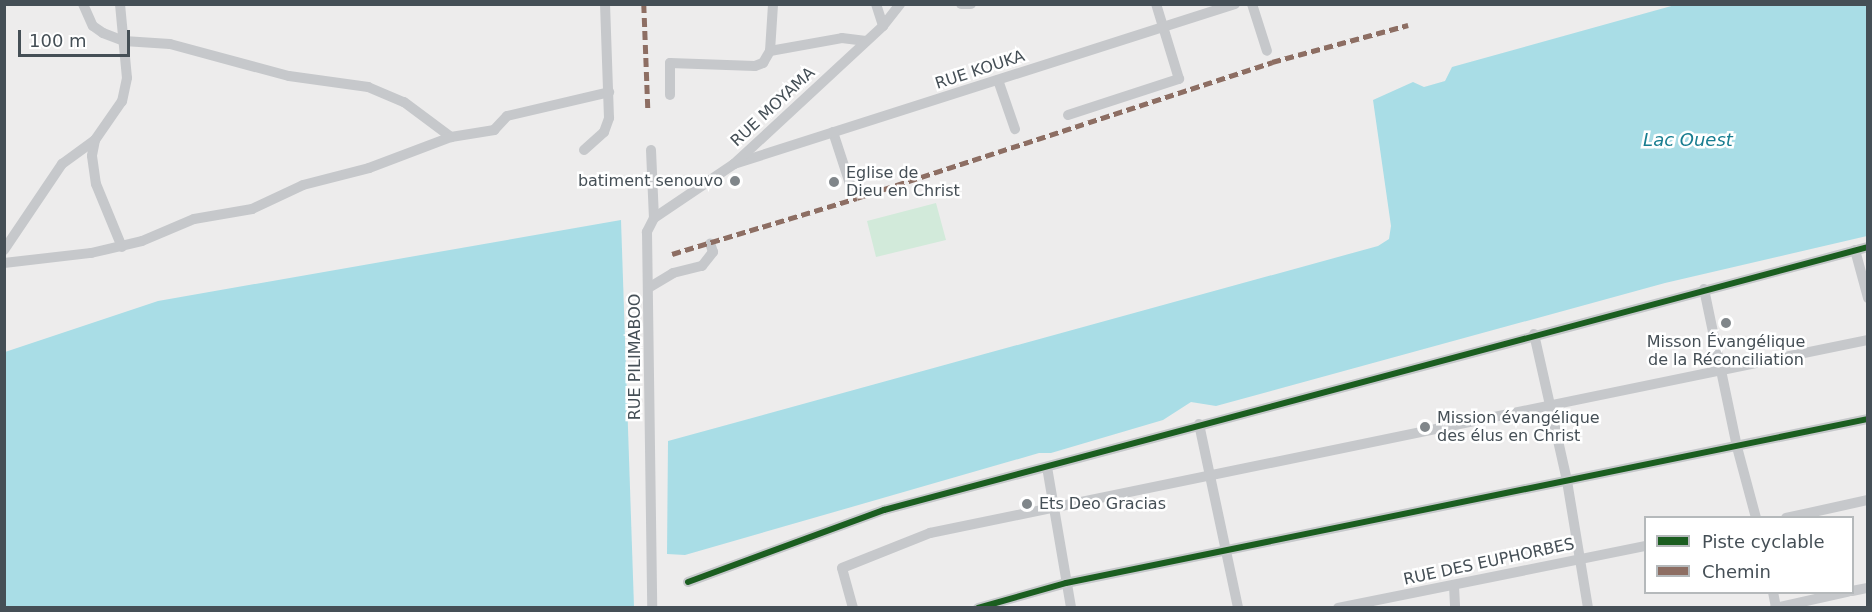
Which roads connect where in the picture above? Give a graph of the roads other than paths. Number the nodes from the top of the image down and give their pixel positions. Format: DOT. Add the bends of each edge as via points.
graph roads {
  1 [pos="83,4"];
  2 [pos="120,4"];
  3 [pos="605,4"];
  4 [pos="773,4"];
  5 [pos="876,4"];
  6 [pos="900,4"];
  7 [pos="961,4"];
  8 [pos="971,4"];
  9 [pos="1156,4"];
  10 [pos="1235,4"];
  11 [pos="1252,4"];
  12 [pos="883,26"];
  13 [pos="1161,28"];
  14 [pos="124,41"];
  15 [pos="867,41"];
  16 [pos="770,51"];
  17 [pos="1268,51"];
  18 [pos="998,80"];
  19 [pos="609,92"];
  20 [pos="670,94"];
  21 [pos="1068,115"];
  22 [pos="1016,129"];
  23 [pos="833,132"];
  24 [pos="451,137"];
  25 [pos="95,140"];
  26 [pos="584,150"];
  27 [pos="651,150"];
  28 [pos="734,164"];
  29 [pos="850,184"];
  30 [pos="654,218"];
  31 [pos="710,243"];
  32 [pos="122,247"];
  33 [pos="1868,247"];
  34 [pos="4,250"];
  35 [pos="1855,250"];
  36 [pos="4,263"];
  37 [pos="650,287"];
  38 [pos="1704,289"];
  39 [pos="1868,298"];
  40 [pos="1534,334"];
  41 [pos="1868,340"];
  42 [pos="1721,370"];
  43 [pos="1548,406"];
  44 [pos="1868,420"];
  45 [pos="1199,424"];
  46 [pos="1737,447"];
  47 [pos="1047,467"];
  48 [pos="1210,476"];
  49 [pos="1567,481"];
  50 [pos="1868,500"];
  51 [pos="1053,508"];
  52 [pos="1755,516"];
  53 [pos="1795,516"];
  54 [pos="1644,546"];
  55 [pos="1226,551"];
  56 [pos="1582,558"];
  57 [pos="688,582"];
  58 [pos="1066,583"];
  59 [pos="1454,586"];
  60 [pos="1838,594"];
  61 [pos="1776,607"];
  62 [pos="652,608"];
  63 [pos="853,608"];
  64 [pos="978,608"];
  65 [pos="1071,608"];
  66 [pos="1238,608"];
  67 [pos="1338,608"];
  68 [pos="1455,608"];
  69 [pos="1588,608"];
  1 -- 14 [label="street" via="93,26"];
  2 -- 14 [label="street"];
  3 -- 19 [label="street"];
  4 -- 16 [label="street"];
  5 -- 12 [label="street"];
  6 -- 12 [label="street, RUE MOYAMA"];
  7 -- 8 [label="street"];
  9 -- 13 [label="street"];
  10 -- 13 [label="street, RUE KOUKA"];
  11 -- 17 [label="street"];
  12 -- 15 [label="street, RUE MOYAMA"];
  13 -- 18 [label="street, RUE KOUKA"];
  13 -- 21 [label="street" via="1179,79"];
  14 -- 24 [label="street" via="170,44 289,76 368,87 404,102"];
  14 -- 25 [label="street" via="127,78 122,101"];
  15 -- 16 [label="street" via="842,38"];
  15 -- 28 [label="street, RUE MOYAMA"];
  16 -- 20 [label="street" via="758,66 670,63"];
  18 -- 22 [label="street"];
  18 -- 23 [label="street, RUE KOUKA"];
  19 -- 24 [label="street" via="507,117 494,130"];
  19 -- 26 [label="street" via="609,118 604,132"];
  23 -- 28 [label="street, RUE KOUKA"];
  23 -- 29 [label="street"];
  24 -- 32 [label="street" via="369,168 303,185 252,208 194,219"];
  25 -- 32 [label="street" via="92,156 96,184"];
  25 -- 34 [label="street" via="62,164"];
  27 -- 30 [label="street, RUE PILIMABOO"];
  28 -- 30 [label="street, RUE MOYAMA"];
  30 -- 37 [label="street, RUE PILIMABOO" via="647,232"];
  31 -- 37 [label="street" via="713,252 702,266 673,273"];
  32 -- 36 [label="street"];
  33 -- 35 [label="street"];
  35 -- 38 [label="street"];
  35 -- 39 [label="street"];
  37 -- 62 [label="street, RUE PILIMABOO"];
  38 -- 40 [label="street"];
  38 -- 42 [label="street"];
  40 -- 43 [label="street"];
  40 -- 45 [label="street"];
  41 -- 42 [label="street"];
  42 -- 43 [label="street"];
  42 -- 46 [label="street"];
  43 -- 48 [label="street"];
  43 -- 49 [label="street"];
  44 -- 46 [label="street"];
  45 -- 47 [label="street"];
  45 -- 48 [label="street"];
  46 -- 49 [label="street"];
  46 -- 52 [label="street"];
  47 -- 51 [label="street"];
  47 -- 57 [label="street" via="884,510"];
  48 -- 51 [label="street"];
  48 -- 55 [label="street"];
  49 -- 55 [label="street"];
  49 -- 56 [label="street"];
  50 -- 53 [label="street"];
  51 -- 58 [label="street"];
  51 -- 63 [label="street" via="930,533 842,568"];
  54 -- 56 [label="street, RUE DES EUPHORBES"];
  55 -- 58 [label="street"];
  55 -- 66 [label="street"];
  56 -- 59 [label="street, RUE DES EUPHORBES"];
  56 -- 69 [label="street"];
  58 -- 64 [label="street"];
  58 -- 65 [label="street"];
  59 -- 67 [label="street, RUE DES EUPHORBES"];
  59 -- 68 [label="street"];
  60 -- 61 [label="street"];
}
